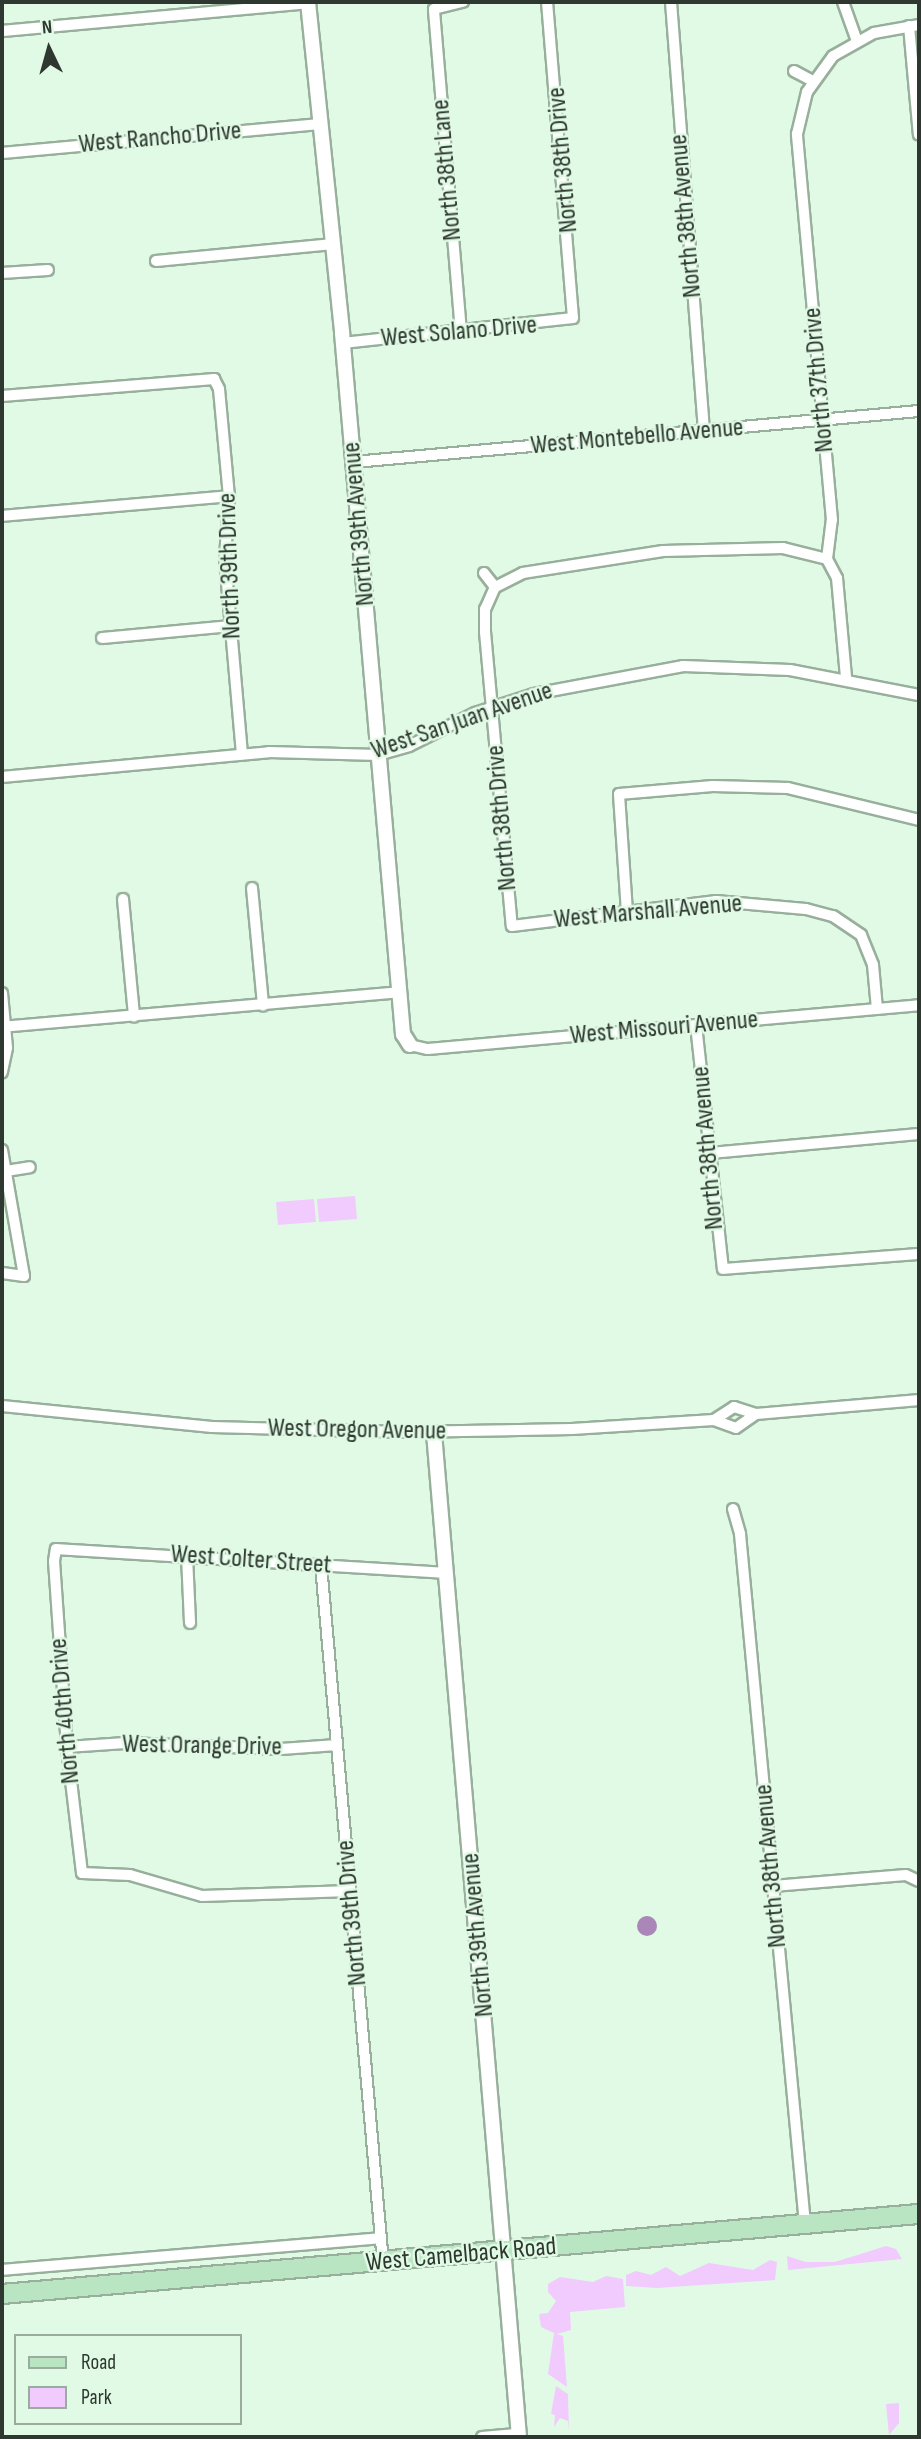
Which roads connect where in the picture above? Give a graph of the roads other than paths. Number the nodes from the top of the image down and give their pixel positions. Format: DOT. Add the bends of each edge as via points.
graph roads {
  1 [pos="463,2"];
  2 [pos="547,2"];
  3 [pos="671,2"];
  4 [pos="843,2"];
  5 [pos="308,3"];
  6 [pos="914,26"];
  7 [pos="2,32"];
  8 [pos="857,41"];
  9 [pos="794,71"];
  10 [pos="813,81"];
  11 [pos="318,124"];
  12 [pos="919,135"];
  13 [pos="2,153"];
  14 [pos="333,244"];
  15 [pos="156,261"];
  16 [pos="48,270"];
  17 [pos="2,274"];
  18 [pos="573,318"];
  19 [pos="461,331"];
  20 [pos="343,342"];
  21 [pos="2,396"];
  22 [pos="919,411"];
  23 [pos="822,420"];
  24 [pos="704,430"];
  25 [pos="354,462"];
  26 [pos="229,496"];
  27 [pos="2,516"];
  28 [pos="827,559"];
  29 [pos="484,573"];
  30 [pos="495,587"];
  31 [pos="231,626"];
  32 [pos="102,638"];
  33 [pos="846,677"];
  34 [pos="919,695"];
  35 [pos="492,707"];
  36 [pos="242,754"];
  37 [pos="378,755"];
  38 [pos="2,777"];
  39 [pos="919,820"];
  40 [pos="253,888"];
  41 [pos="123,899"];
  42 [pos="627,912"];
  43 [pos="512,926"];
  44 [pos="399,992"];
  45 [pos="2,993"];
  46 [pos="263,1005"];
  47 [pos="919,1005"];
  48 [pos="877,1009"];
  49 [pos="134,1016"];
  50 [pos="696,1025"];
  51 [pos="3,1027"];
  52 [pos="410,1045"];
  53 [pos="2,1072"];
  54 [pos="919,1135"];
  55 [pos="2,1150"];
  56 [pos="710,1153"];
  57 [pos="30,1167"];
  58 [pos="6,1171"];
  59 [pos="919,1254"];
  60 [pos="2,1273"];
  61 [pos="919,1400"];
  62 [pos="2,1406"];
  63 [pos="756,1414"];
  64 [pos="714,1420"];
  65 [pos="434,1433"];
  66 [pos="733,1509"];
  67 [pos="57,1549"];
  68 [pos="187,1556"];
  69 [pos="321,1565"];
  70 [pos="446,1573"];
  71 [pos="190,1623"];
  72 [pos="337,1745"];
  73 [pos="67,1747"];
  74 [pos="919,1881"];
  75 [pos="773,1886"];
  76 [pos="350,1891"];
  77 [pos="919,2214"];
  78 [pos="805,2224"];
  79 [pos="380,2238"];
  80 [pos="505,2252"];
  81 [pos="383,2262"];
  82 [pos="51,2266"];
  83 [pos="2,2270"];
  84 [pos="53,2290"];
  85 [pos="2,2294"];
  86 [pos="519,2436"];
  87 [pos="482,2437"];
  1 -- 19 [label="street, North 38th Lane" via="434,9"];
  2 -- 18 [label="street, North 38th Drive"];
  3 -- 24 [label="street, North 38th Avenue"];
  4 -- 8 [label="street"];
  5 -- 7 [label="street"];
  5 -- 11 [label="street, North 39th Avenue"];
  6 -- 8 [label="street, North 37th Drive" via="888,28"];
  6 -- 12 [label="street"];
  8 -- 10 [label="street, North 37th Drive" via="833,56"];
  9 -- 10 [label="street"];
  10 -- 23 [label="street, North 37th Drive" via="797,134"];
  11 -- 13 [label="street, West Rancho Drive"];
  11 -- 14 [label="street, North 39th Avenue"];
  14 -- 15 [label="street"];
  14 -- 20 [label="street, North 39th Avenue"];
  16 -- 17 [label="street"];
  18 -- 19 [label="street, West Solano Drive"];
  19 -- 20 [label="street, West Solano Drive"];
  20 -- 25 [label="street, North 39th Avenue"];
  21 -- 26 [label="street, North 39th Drive" via="214,379"];
  22 -- 23 [label="street, West Montebello Avenue"];
  23 -- 24 [label="street, West Montebello Avenue"];
  23 -- 28 [label="street, North 37th Drive" via="832,520"];
  24 -- 25 [label="street, West Montebello Avenue"];
  25 -- 37 [label="street, North 39th Avenue"];
  26 -- 27 [label="street"];
  26 -- 31 [label="street, North 39th Drive" via="225,560"];
  28 -- 30 [label="street" via="783,548 663,551 523,573"];
  28 -- 33 [label="street, North 37th Drive" via="837,578"];
  29 -- 30 [label="street"];
  30 -- 35 [label="street, North 38th Drive" via="485,609"];
  31 -- 32 [label="street"];
  31 -- 36 [label="street, North 39th Drive"];
  33 -- 34 [label="street, West San Juan Avenue"];
  33 -- 35 [label="street, West San Juan Avenue" via="724,664 682,666 579,683"];
  35 -- 37 [label="street, West San Juan Avenue" via="409,746"];
  35 -- 43 [label="street, North 38th Drive"];
  36 -- 37 [label="street, West San Juan Avenue"];
  36 -- 38 [label="street, West San Juan Avenue"];
  37 -- 44 [label="street, North 39th Avenue"];
  39 -- 42 [label="street" via="838,796 788,788 713,786 619,794"];
  40 -- 46 [label="street"];
  41 -- 49 [label="street"];
  42 -- 43 [label="street, West Marshall Avenue"];
  42 -- 48 [label="street, West Marshall Avenue" via="716,901 754,902 833,916 866,931"];
  44 -- 46 [label="street"];
  44 -- 52 [label="street, North 39th Avenue" via="403,1034"];
  45 -- 51 [label="street"];
  46 -- 49 [label="street"];
  47 -- 48 [label="street, West Missouri Avenue"];
  48 -- 50 [label="street, West Missouri Avenue"];
  49 -- 51 [label="street"];
  50 -- 52 [label="street, West Missouri Avenue" via="428,1049"];
  50 -- 56 [label="street, North 38th Avenue"];
  51 -- 53 [label="street"];
  54 -- 56 [label="street"];
  55 -- 58 [label="street"];
  56 -- 59 [label="street, North 38th Avenue" via="723,1269"];
  57 -- 58 [label="street"];
  58 -- 60 [label="street" via="24,1276"];
  61 -- 63 [label="street, West Oregon Avenue"];
  62 -- 65 [label="street, West Oregon Avenue" via="212,1427"];
  63 -- 64 [label="street, West Oregon Avenue" via="728,1408"];
  63 -- 64 [label="street, West Oregon Avenue" via="736,1428"];
  64 -- 65 [label="street, West Oregon Avenue"];
  65 -- 70 [label="street, North 39th Avenue"];
  66 -- 75 [label="street, North 38th Avenue" via="740,1534"];
  67 -- 68 [label="street, West Colter Street"];
  67 -- 73 [label="street, North 40th Drive" via="54,1561"];
  68 -- 69 [label="street, West Colter Street"];
  68 -- 71 [label="street"];
  69 -- 70 [label="street, West Colter Street"];
  69 -- 72 [label="street, North 39th Drive"];
  70 -- 80 [label="street, North 39th Avenue"];
  72 -- 73 [label="street, West Orange Drive" via="281,1749 125,1743"];
  72 -- 76 [label="street, North 39th Drive"];
  73 -- 76 [label="street, North 40th Drive" via="82,1873 130,1875 202,1896"];
  74 -- 75 [label="street" via="906,1875"];
  75 -- 78 [label="street, North 38th Avenue"];
  76 -- 79 [label="street, North 39th Drive"];
  77 -- 78 [label="main road, West Camelback Road"];
  78 -- 80 [label="main road, West Camelback Road"];
  79 -- 81 [label="street, North 39th Drive"];
  79 -- 82 [label="street, West Camelback Road"];
  80 -- 81 [label="main road, West Camelback Road"];
  80 -- 86 [label="street, North 39th Avenue"];
  81 -- 84 [label="main road, West Camelback Road"];
  82 -- 83 [label="street, West Camelback Road"];
  82 -- 84 [label="street"];
  84 -- 85 [label="main road, West Camelback Road"];
  86 -- 87 [label="street"];
}
